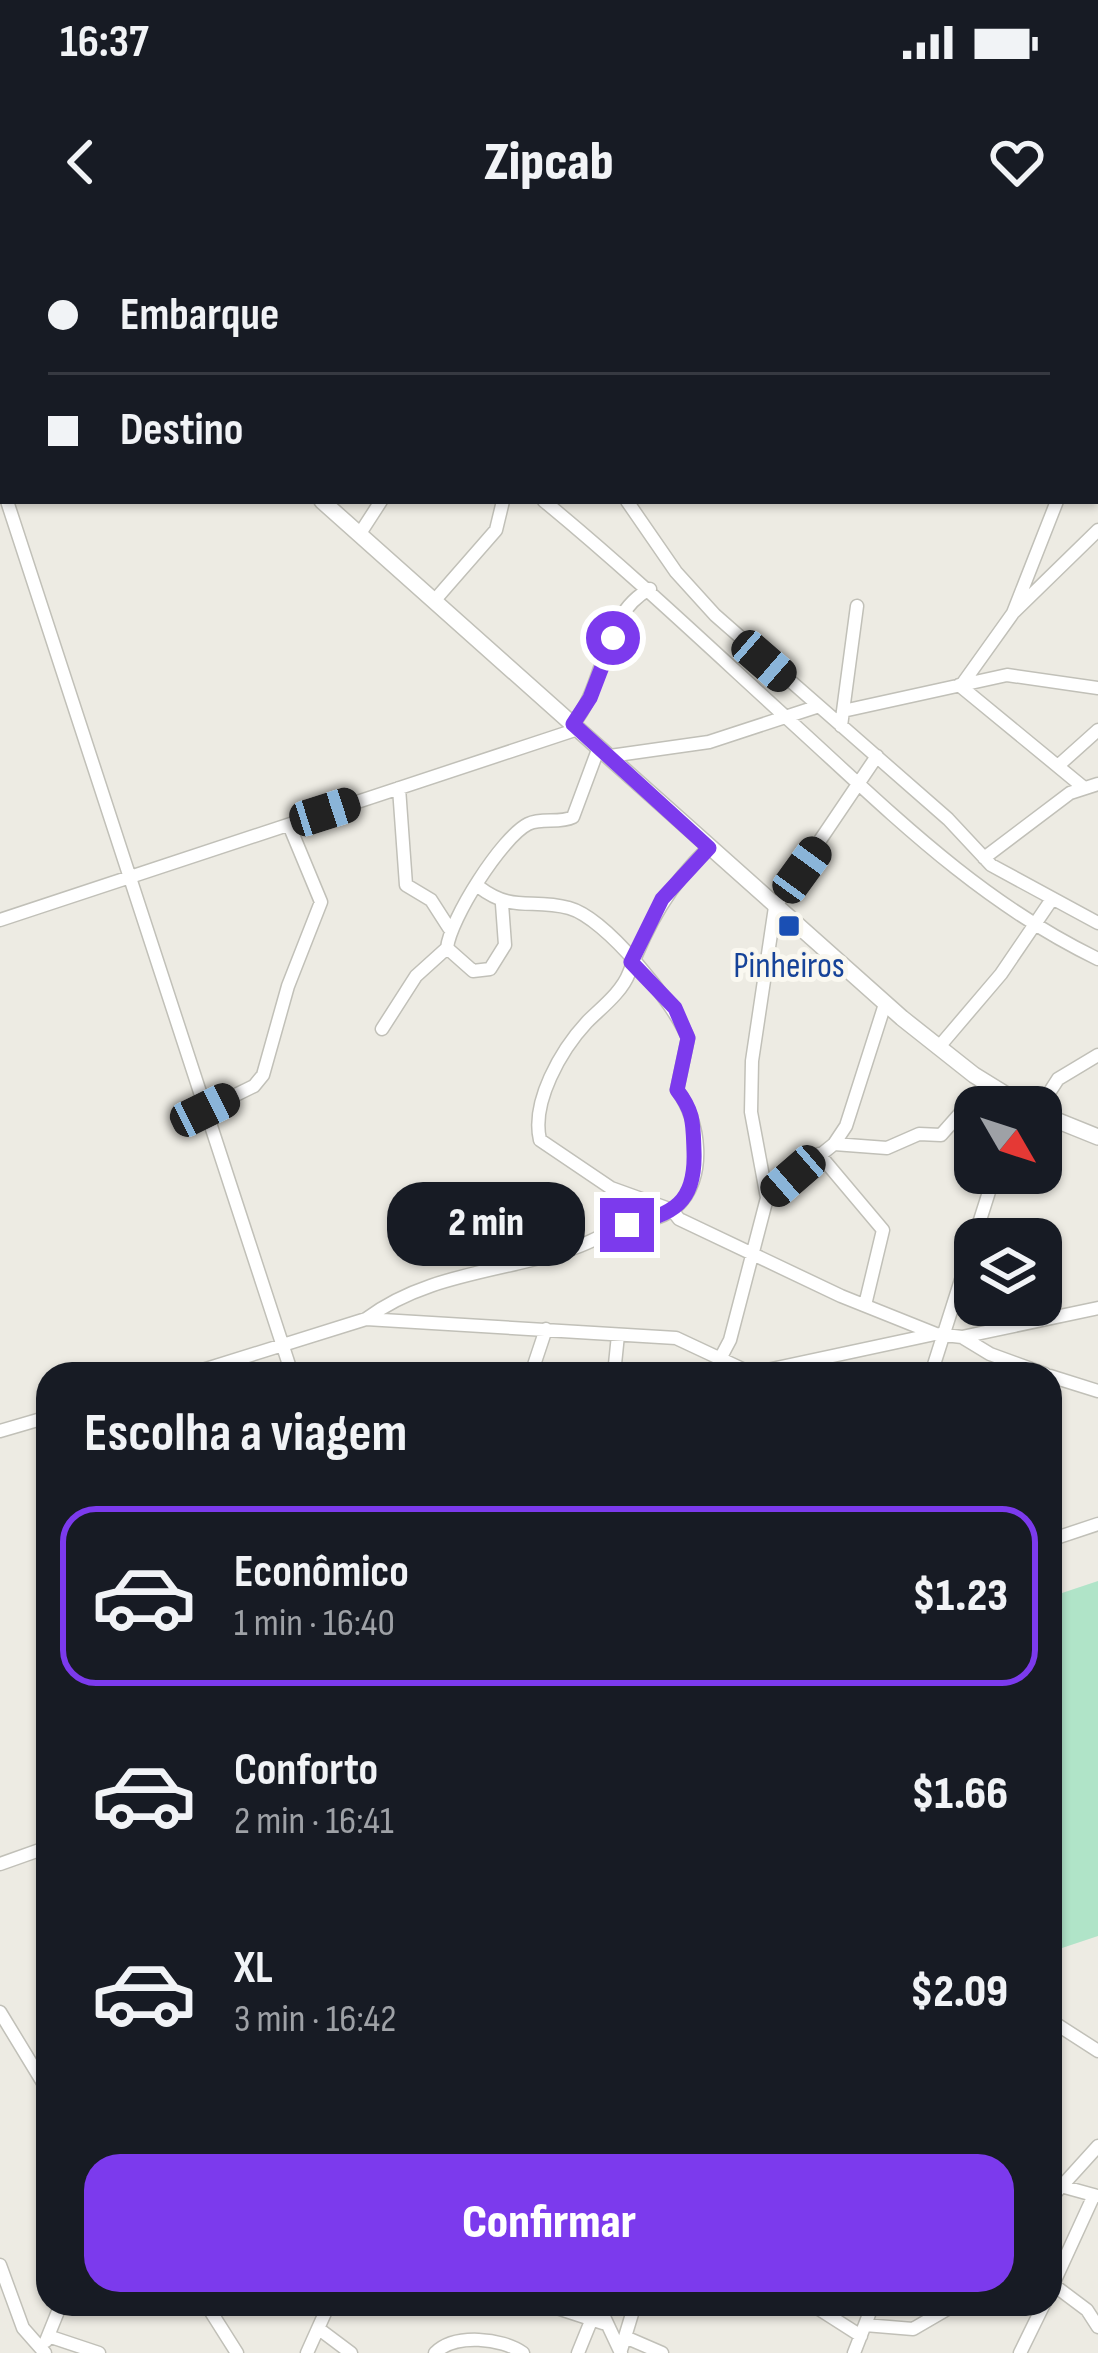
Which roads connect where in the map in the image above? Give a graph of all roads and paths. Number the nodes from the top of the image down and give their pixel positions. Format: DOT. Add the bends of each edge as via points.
graph roads {
  1 [pos="9,504"];
  2 [pos="325,504"];
  3 [pos="379,504"];
  4 [pos="502,504"];
  5 [pos="548,504"];
  6 [pos="630,504"];
  7 [pos="1056,504"];
  8 [pos="15,524"];
  9 [pos="0,529"];
  10 [pos="1098,530"];
  11 [pos="359,535"];
  12 [pos="650,589"];
  13 [pos="434,601"];
  14 [pos="857,606"];
  15 [pos="1013,613"];
  16 [pos="961,685"];
  17 [pos="1098,688"];
  18 [pos="816,707"];
  19 [pos="787,717"];
  20 [pos="842,718"];
  21 [pos="575,726"];
  22 [pos="1098,730"];
  23 [pos="604,752"];
  24 [pos="877,756"];
  25 [pos="1060,764"];
  26 [pos="1098,784"];
  27 [pos="856,785"];
  28 [pos="1082,787"];
  29 [pos="399,788"];
  30 [pos="289,825"];
  31 [pos="709,848"];
  32 [pos="984,858"];
  33 [pos="129,878"];
  34 [pos="479,887"];
  35 [pos="1050,902"];
  36 [pos="502,904"];
  37 [pos="775,907"];
  38 [pos="0,920"];
  39 [pos="1098,922"];
  40 [pos="449,928"];
  41 [pos="1035,928"];
  42 [pos="447,948"];
  43 [pos="1098,958"];
  44 [pos="631,962"];
  45 [pos="885,1004"];
  46 [pos="382,1029"];
  47 [pos="938,1048"];
  48 [pos="1098,1055"];
  49 [pos="987,1083"];
  50 [pos="991,1086"];
  51 [pos="1054,1086"];
  52 [pos="205,1110"];
  53 [pos="1062,1120"];
  54 [pos="1098,1137"];
  55 [pos="834,1144"];
  56 [pos="819,1154"];
  57 [pos="988,1194"];
  58 [pos="767,1198"];
  59 [pos="672,1210"];
  60 [pos="750,1250"];
  61 [pos="866,1305"];
  62 [pos="1098,1308"];
  63 [pos="366,1319"];
  64 [pos="546,1329"];
  65 [pos="940,1334"];
  66 [pos="618,1335"];
  67 [pos="962,1336"];
  68 [pos="283,1346"];
  69 [pos="723,1359"];
  70 [pos="230,1362"];
  71 [pos="288,1362"];
  72 [pos="535,1362"];
  73 [pos="615,1362"];
  74 [pos="721,1362"];
  75 [pos="729,1362"];
  76 [pos="809,1362"];
  77 [pos="934,1362"];
  78 [pos="1011,1362"];
  79 [pos="1062,1379"];
  80 [pos="1098,1391"];
  81 [pos="36,1420"];
  82 [pos="0,1431"];
  83 [pos="1098,1524"];
  84 [pos="1062,1536"];
  85 [pos="36,1851"];
  86 [pos="0,1864"];
  87 [pos="0,2012"];
  88 [pos="1062,2028"];
  89 [pos="1098,2051"];
  90 [pos="36,2071"];
  91 [pos="1098,2146"];
  92 [pos="1062,2177"];
  93 [pos="1062,2186"];
  94 [pos="1096,2196"];
  95 [pos="1062,2264"];
  96 [pos="0,2265"];
  97 [pos="1062,2293"];
  98 [pos="56,2316"];
  99 [pos="214,2316"];
  100 [pos="324,2316"];
  101 [pos="580,2316"];
  102 [pos="597,2316"];
  103 [pos="631,2316"];
  104 [pos="835,2316"];
  105 [pos="868,2316"];
  106 [pos="936,2316"];
  107 [pos="1038,2316"];
  108 [pos="597,2322"];
  109 [pos="1098,2327"];
  110 [pos="863,2330"];
  111 [pos="45,2346"];
  112 [pos="622,2347"];
  113 [pos="99,2353"];
  114 [pos="216,2353"];
  115 [pos="237,2353"];
  116 [pos="307,2353"];
  117 [pos="351,2353"];
  118 [pos="435,2353"];
  119 [pos="524,2353"];
  120 [pos="578,2353"];
  121 [pos="662,2353"];
  122 [pos="854,2353"];
  123 [pos="1019,2353"];
  1 -- 8 [label="street"];
  2 -- 11 [label="main road"];
  3 -- 11 [label="street"];
  4 -- 13 [label="street" via="496,530"];
  5 -- 12 [label="street"];
  6 -- 18 [label="street" via="676,572"];
  7 -- 15 [label="street"];
  8 -- 9 [label="street"];
  8 -- 33 [label="street"];
  10 -- 15 [label="street"];
  11 -- 13 [label="main road"];
  12 -- 19 [label="street"];
  12 -- 21 [label="street" via="626,606"];
  13 -- 21 [label="main road"];
  14 -- 20 [label="street"];
  15 -- 16 [label="street"];
  16 -- 17 [label="street" via="1007,675"];
  16 -- 20 [label="street"];
  16 -- 25 [label="street"];
  18 -- 19 [label="street"];
  18 -- 20 [label="street"];
  19 -- 23 [label="street" via="709,742"];
  19 -- 27 [label="street"];
  20 -- 24 [label="street"];
  21 -- 23 [label="main road"];
  21 -- 29 [label="street"];
  22 -- 25 [label="street"];
  23 -- 31 [label="main road"];
  23 -- 34 [label="street" via="573,818 522,827"];
  24 -- 27 [label="street"];
  24 -- 32 [label="street"];
  25 -- 28 [label="street"];
  26 -- 28 [label="street"];
  27 -- 37 [label="street"];
  27 -- 41 [label="street"];
  28 -- 32 [label="street"];
  29 -- 30 [label="street"];
  29 -- 40 [label="street" via="406,885 426,896"];
  30 -- 33 [label="street"];
  30 -- 52 [label="street" via="321,902 263,1075"];
  31 -- 37 [label="main road"];
  31 -- 44 [label="street" via="662,899"];
  32 -- 35 [label="street"];
  33 -- 38 [label="street"];
  33 -- 52 [label="street"];
  34 -- 36 [label="street"];
  34 -- 40 [label="street"];
  35 -- 39 [label="street"];
  35 -- 41 [label="street"];
  36 -- 42 [label="street" via="505,946 490,969 473,971"];
  36 -- 44 [label="street" via="574,909"];
  37 -- 45 [label="main road"];
  37 -- 58 [label="street" via="752,1061"];
  40 -- 42 [label="street"];
  41 -- 43 [label="street"];
  41 -- 47 [label="street"];
  42 -- 46 [label="street" via="416,976"];
  44 -- 59 [label="street" via="675,1008 688,1038 677,1090 694,1113 697,1174"];
  44 -- 59 [label="street" via="620,988 577,1034 536,1123 550,1150 611,1188"];
  45 -- 47 [label="main road"];
  45 -- 55 [label="street"];
  47 -- 49 [label="main road"];
  48 -- 51 [label="street"];
  49 -- 50 [label="main road"];
  49 -- 55 [label="street" via="941,1135 919,1134 887,1148"];
  52 -- 68 [label="street"];
  53 -- 54 [label="main road"];
  55 -- 56 [label="street"];
  56 -- 58 [label="street"];
  56 -- 61 [label="street" via="883,1230"];
  57 -- 65 [label="street"];
  58 -- 60 [label="street"];
  59 -- 60 [label="street"];
  59 -- 63 [label="street" via="574,1248 415,1290"];
  60 -- 61 [label="street"];
  60 -- 69 [label="street"];
  61 -- 65 [label="street"];
  62 -- 67 [label="street"];
  63 -- 64 [label="street"];
  63 -- 68 [label="street"];
  64 -- 66 [label="street"];
  64 -- 72 [label="street"];
  65 -- 67 [label="street"];
  65 -- 76 [label="street"];
  65 -- 77 [label="street"];
  66 -- 69 [label="street" via="688,1340"];
  66 -- 73 [label="street"];
  67 -- 78 [label="street"];
  68 -- 70 [label="street"];
  68 -- 71 [label="street"];
  69 -- 74 [label="street"];
  69 -- 75 [label="street"];
  79 -- 80 [label="street"];
  81 -- 82 [label="street"];
  83 -- 84 [label="street"];
  85 -- 86 [label="street"];
  87 -- 90 [label="street"];
  88 -- 89 [label="street"];
  91 -- 92 [label="street"];
  93 -- 94 [label="street"];
  94 -- 95 [label="street"];
  96 -- 111 [label="street" via="23,2328"];
  97 -- 109 [label="street"];
  98 -- 111 [label="street"];
  99 -- 115 [label="street"];
  100 -- 116 [label="street"];
  100 -- 117 [label="street"];
  101 -- 108 [label="street"];
  102 -- 108 [label="street"];
  103 -- 112 [label="street"];
  104 -- 110 [label="street"];
  105 -- 110 [label="street"];
  106 -- 110 [label="street" via="914,2329"];
  107 -- 123 [label="street"];
  108 -- 112 [label="street"];
  108 -- 120 [label="street"];
  110 -- 122 [label="street"];
  111 -- 113 [label="street"];
  112 -- 121 [label="street"];
  114 -- 115 [label="street"];
  118 -- 119 [label="street" via="467,2342 509,2343"];
}
